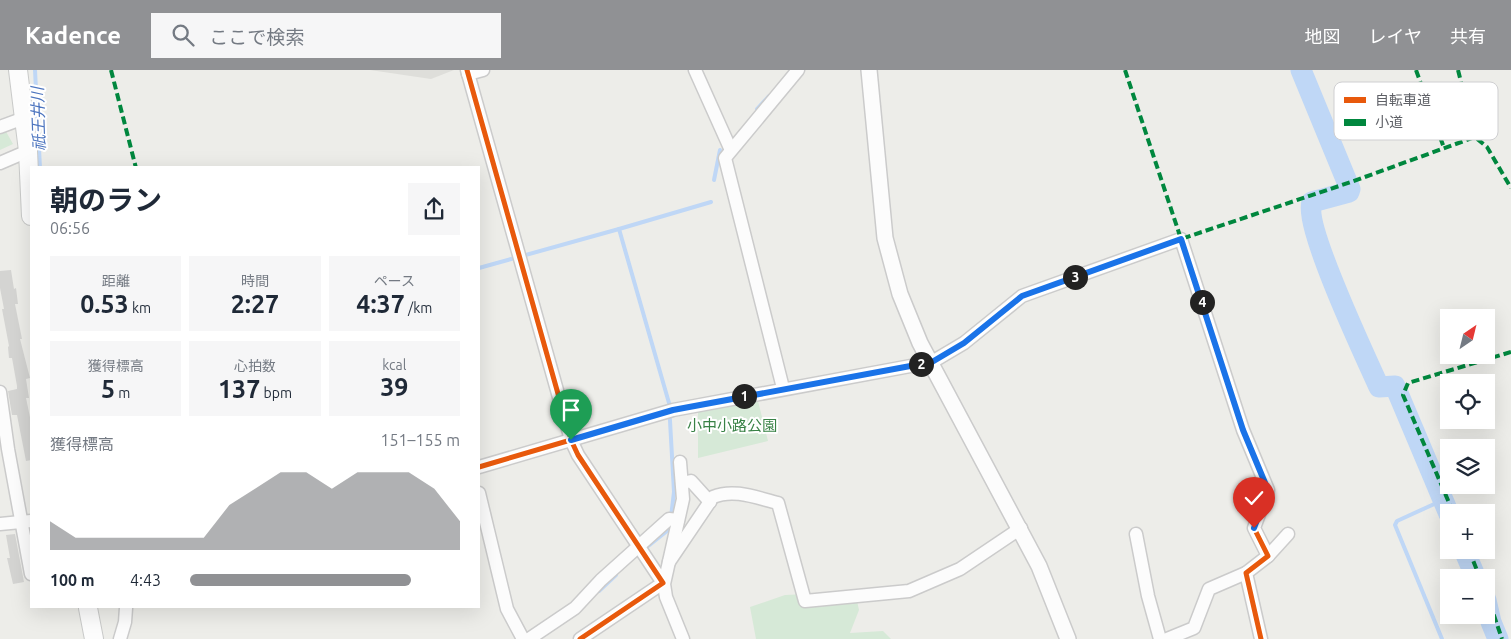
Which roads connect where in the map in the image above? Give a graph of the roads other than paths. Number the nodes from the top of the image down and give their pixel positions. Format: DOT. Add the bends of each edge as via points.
graph roads {
  1 [pos="18,70"];
  2 [pos="483,70"];
  3 [pos="695,70"];
  4 [pos="798,70"];
  5 [pos="869,70"];
  6 [pos="467,72"];
  7 [pos="24,118"];
  8 [pos="0,127"];
  9 [pos="730,148"];
  10 [pos="28,151"];
  11 [pos="0,163"];
  12 [pos="30,194"];
  13 [pos="932,362"];
  14 [pos="783,388"];
  15 [pos="0,392"];
  16 [pos="571,440"];
  17 [pos="4,450"];
  18 [pos="680,462"];
  19 [pos="480,466"];
  20 [pos="682,483"];
  21 [pos="480,497"];
  22 [pos="710,502"];
  23 [pos="678,520"];
  24 [pos="26,522"];
  25 [pos="0,524"];
  26 [pos="1021,528"];
  27 [pos="1136,534"];
  28 [pos="1288,534"];
  29 [pos="639,546"];
  30 [pos="1268,556"];
  31 [pos="669,562"];
  32 [pos="30,564"];
  33 [pos="1246,573"];
  34 [pos="88,608"];
  35 [pos="126,608"];
  36 [pos="94,639"];
  37 [pos="120,639"];
  38 [pos="523,639"];
  39 [pos="529,639"];
  40 [pos="580,639"];
  41 [pos="684,639"];
  42 [pos="1068,639"];
  43 [pos="1160,639"];
  44 [pos="1167,639"];
  45 [pos="1261,639"];
  1 -- 7 [label="main road"];
  2 -- 6 [label="street"];
  3 -- 9 [label="street"];
  4 -- 9 [label="street"];
  5 -- 13 [label="street" via="884,238 900,294 920,343"];
  6 -- 16 [label="street"];
  7 -- 8 [label="street"];
  7 -- 10 [label="main road"];
  9 -- 14 [label="street" via="725,158 727,170"];
  10 -- 11 [label="street"];
  10 -- 12 [label="main road"];
  13 -- 14 [label="street"];
  13 -- 26 [label="street"];
  13 -- 30 [label="street" via="964,343 1022,296 1181,239 1243,430 1268,490 1254,528"];
  14 -- 16 [label="street" via="673,410"];
  15 -- 17 [label="street"];
  16 -- 19 [label="street"];
  16 -- 29 [label="street"];
  17 -- 24 [label="street"];
  18 -- 20 [label="street"];
  20 -- 22 [label="street" via="691,481"];
  20 -- 23 [label="street" via="683,499"];
  21 -- 38 [label="street" via="507,609"];
  22 -- 26 [label="street" via="718,495 734,492 778,503 805,600 909,590 960,569"];
  22 -- 31 [label="street"];
  23 -- 29 [label="street" via="669,519"];
  23 -- 31 [label="street"];
  24 -- 25 [label="street"];
  24 -- 32 [label="street"];
  26 -- 42 [label="street"];
  27 -- 43 [label="street"];
  28 -- 30 [label="street"];
  29 -- 39 [label="street" via="600,580 575,608"];
  29 -- 40 [label="street" via="663,583"];
  30 -- 33 [label="street"];
  31 -- 41 [label="street" via="664,584 666,597"];
  33 -- 44 [label="street" via="1209,589 1194,628"];
  33 -- 45 [label="street"];
  34 -- 36 [label="main road"];
  35 -- 37 [label="street"];
}
